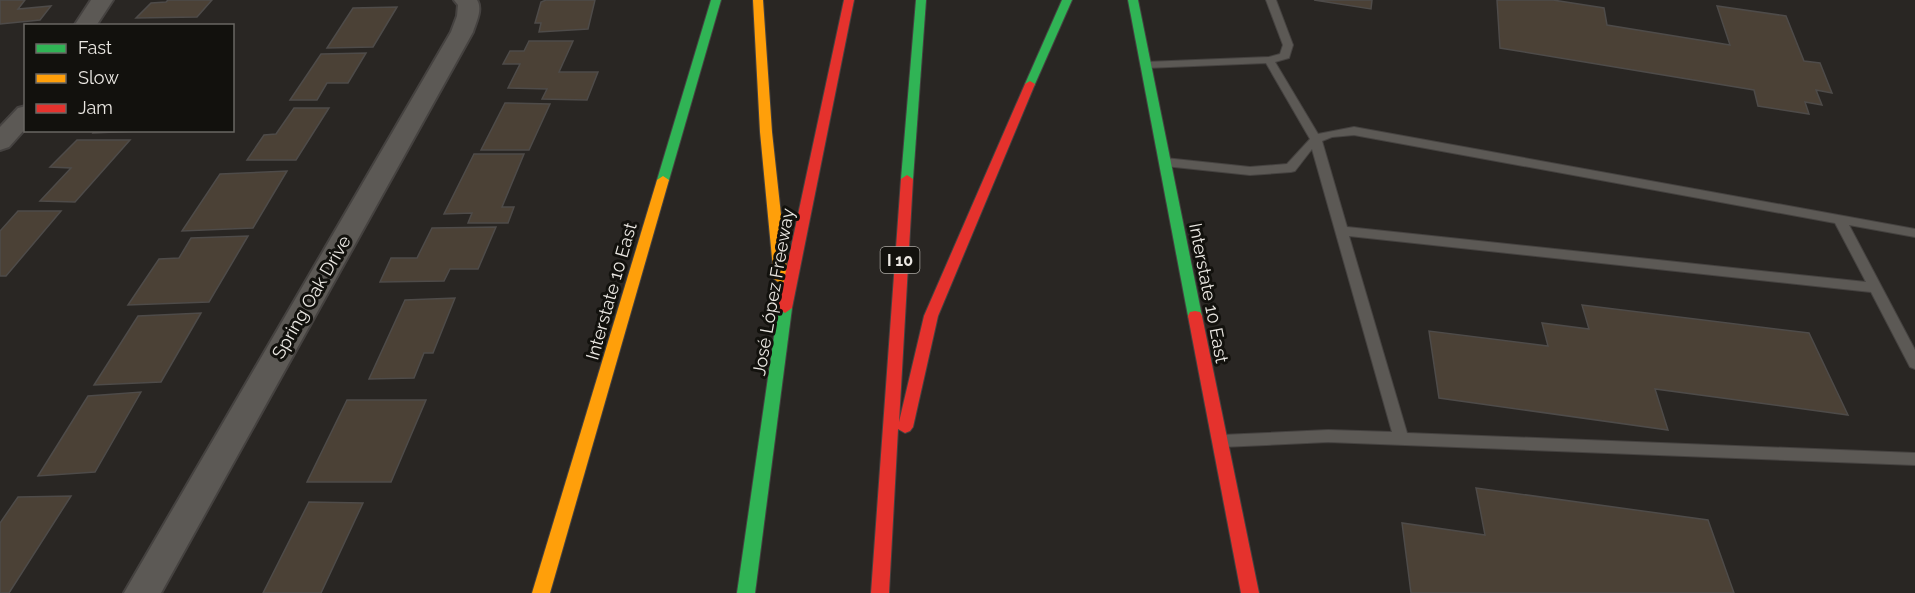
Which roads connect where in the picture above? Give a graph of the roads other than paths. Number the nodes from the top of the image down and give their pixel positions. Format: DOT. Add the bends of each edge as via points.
graph roads {
  1 [pos="102,0"];
  2 [pos="465,0"];
  3 [pos="716,0"];
  4 [pos="758,0"];
  5 [pos="849,0"];
  6 [pos="921,0"];
  7 [pos="1067,0"];
  8 [pos="1133,0"];
  9 [pos="1271,0"];
  10 [pos="86,24"];
  11 [pos="1269,60"];
  12 [pos="1146,65"];
  13 [pos="24,115"];
  14 [pos="1315,138"];
  15 [pos="0,141"];
  16 [pos="1165,162"];
  17 [pos="1839,219"];
  18 [pos="1342,231"];
  19 [pos="1915,233"];
  20 [pos="1876,288"];
  21 [pos="784,310"];
  22 [pos="1915,363"];
  23 [pos="1401,439"];
  24 [pos="1220,441"];
  25 [pos="1915,459"];
  26 [pos="883,520"];
  27 [pos="142,593"];
  28 [pos="541,593"];
  29 [pos="746,593"];
  30 [pos="880,593"];
  31 [pos="1250,593"];
  1 -- 10 [label="street"];
  2 -- 27 [label="street, Spring Oak Drive" via="469,10 462,32"];
  3 -- 28 [label="main road, Interstate 10 East"];
  4 -- 21 [label="main road" via="766,132"];
  5 -- 21 [label="main road, José López Freeway"];
  6 -- 26 [label="main road, I 10"];
  7 -- 26 [label="main road" via="932,316"];
  8 -- 12 [label="main road, Interstate 10 East"];
  9 -- 11 [label="lane" via="1288,45 1285,56"];
  11 -- 12 [label="lane"];
  11 -- 14 [label="lane"];
  12 -- 16 [label="main road, Interstate 10 East"];
  13 -- 15 [label="street"];
  14 -- 16 [label="lane" via="1291,168 1250,171"];
  14 -- 17 [label="lane" via="1354,131"];
  14 -- 18 [label="lane"];
  16 -- 24 [label="main road, Interstate 10 East"];
  17 -- 19 [label="lane"];
  17 -- 20 [label="lane"];
  18 -- 20 [label="lane"];
  18 -- 23 [label="lane"];
  20 -- 22 [label="lane"];
  21 -- 29 [label="main road, José López Freeway"];
  23 -- 24 [label="lane" via="1328,436"];
  23 -- 25 [label="lane"];
  24 -- 31 [label="main road, Interstate 10 East"];
  26 -- 30 [label="main road, I 10"];
}
